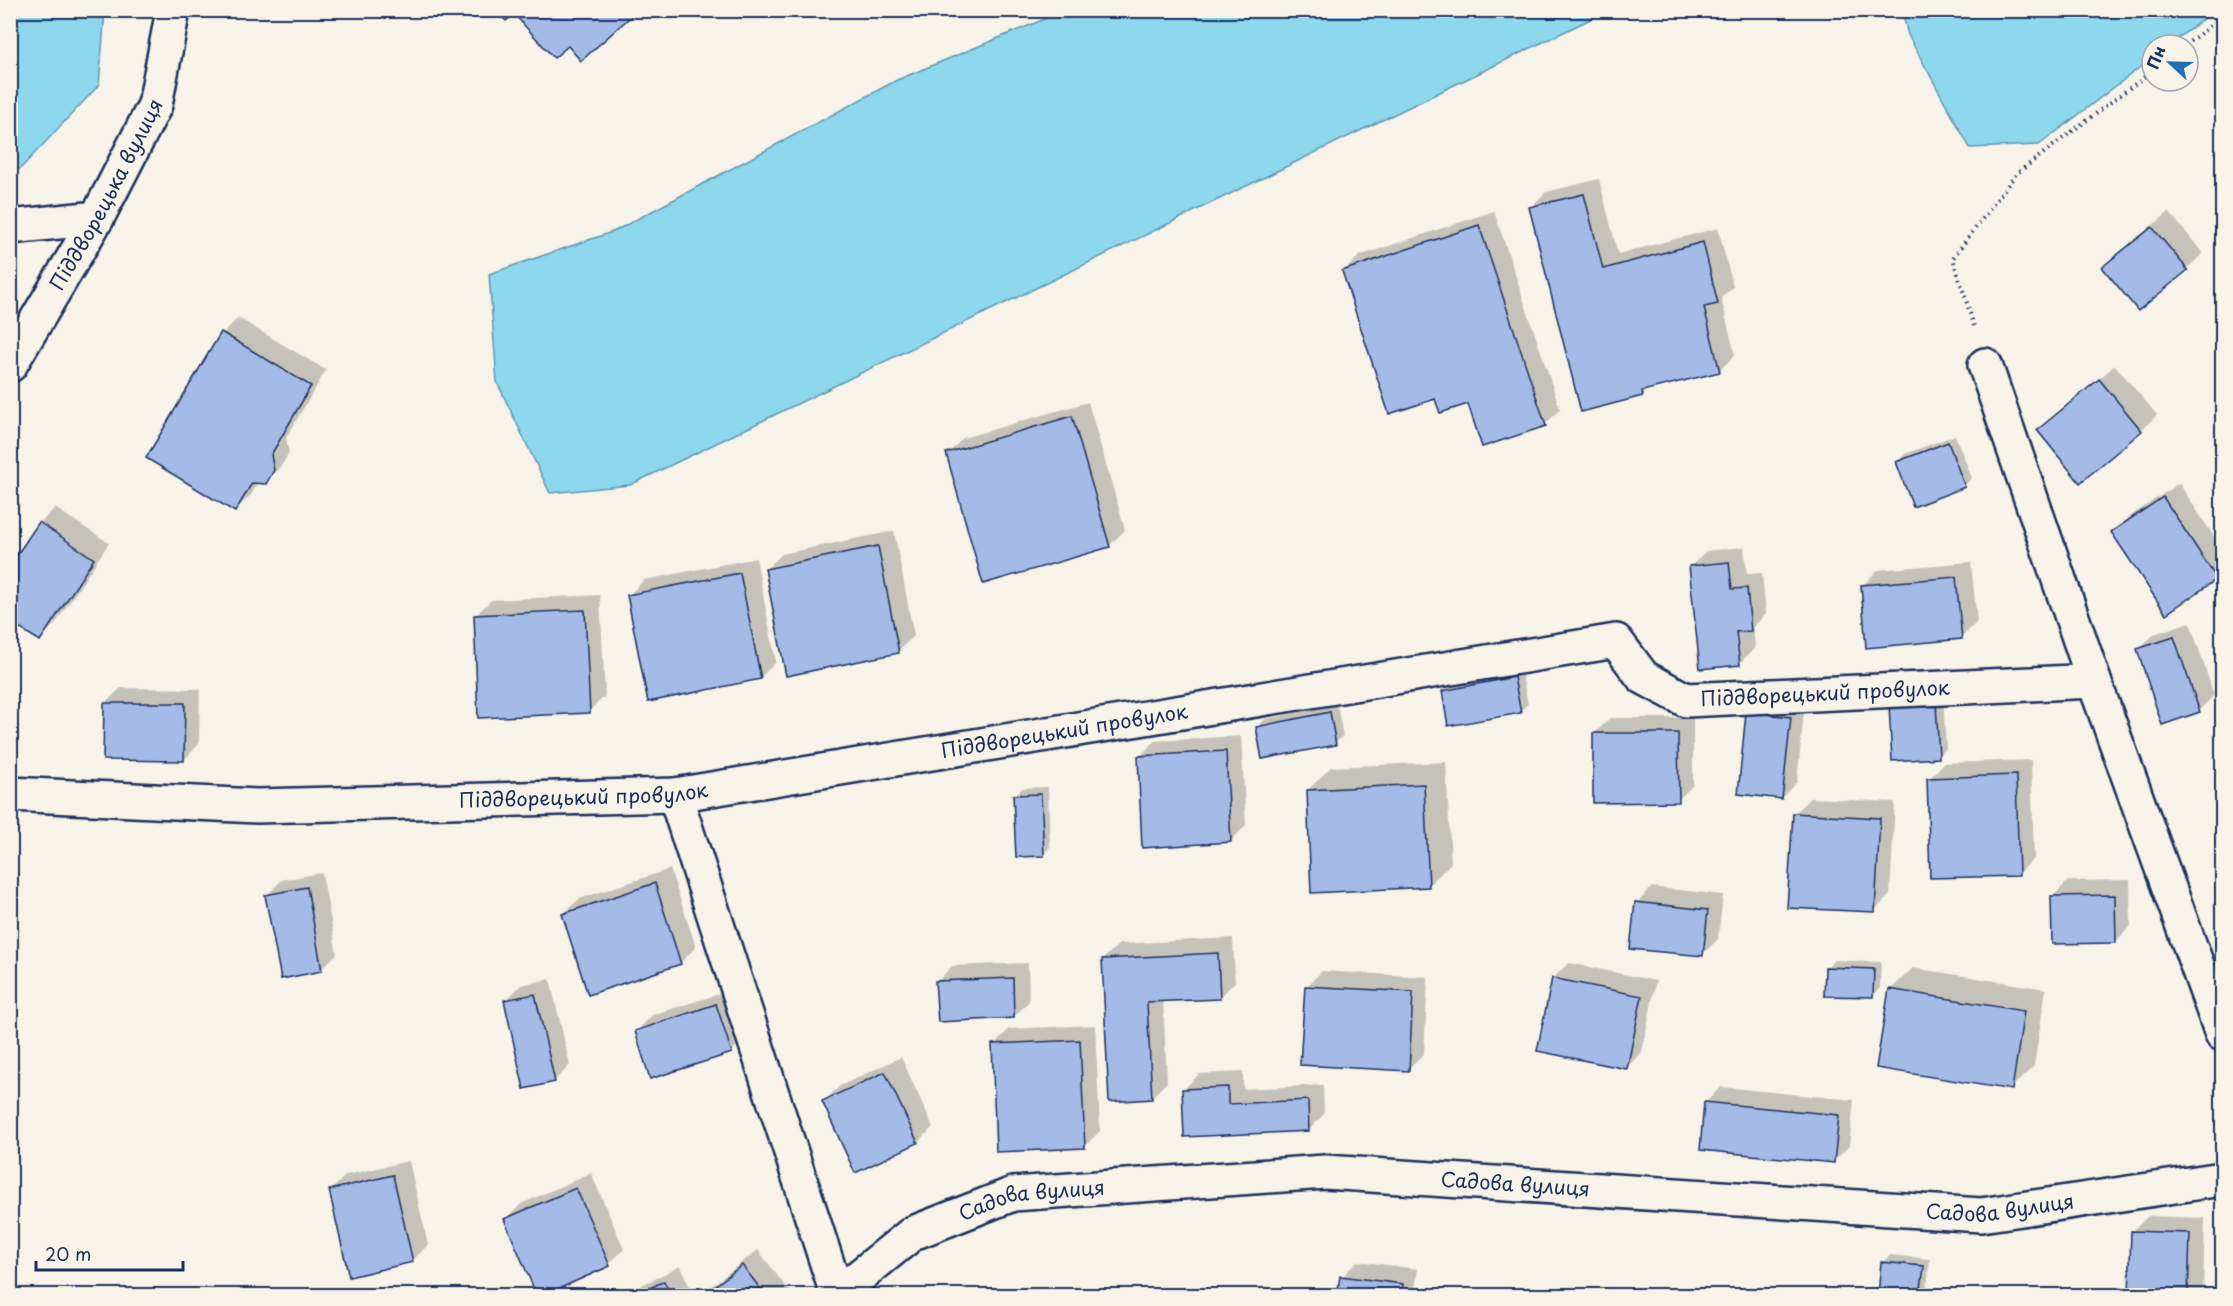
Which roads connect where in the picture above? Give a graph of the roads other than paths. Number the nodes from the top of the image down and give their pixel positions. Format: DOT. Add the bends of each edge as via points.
graph roads {
  1 [pos="173,10"];
  2 [pos="97,218"];
  3 [pos="10,227"];
  4 [pos="1985,364"];
  5 [pos="10,365"];
  6 [pos="2094,681"];
  7 [pos="10,794"];
  8 [pos="675,795"];
  9 [pos="2223,1034"];
  10 [pos="2223,1179"];
  11 [pos="836,1294"];
  1 -- 2 [label="street, Піддворецька вулиця" via="155,105"];
  2 -- 3 [label="street"];
  2 -- 5 [label="street, Піддворецька вулиця"];
  4 -- 6 [label="street"];
  6 -- 8 [label="street, Піддворецький провулок" via="1686,700 1643,677 1616,640"];
  6 -- 9 [label="street"];
  7 -- 8 [label="street, Піддворецький провулок" via="256,806"];
  8 -- 11 [label="street"];
  10 -- 11 [label="street, Садова вулиця" via="1981,1215 1325,1172 1013,1194 913,1233"];
}
